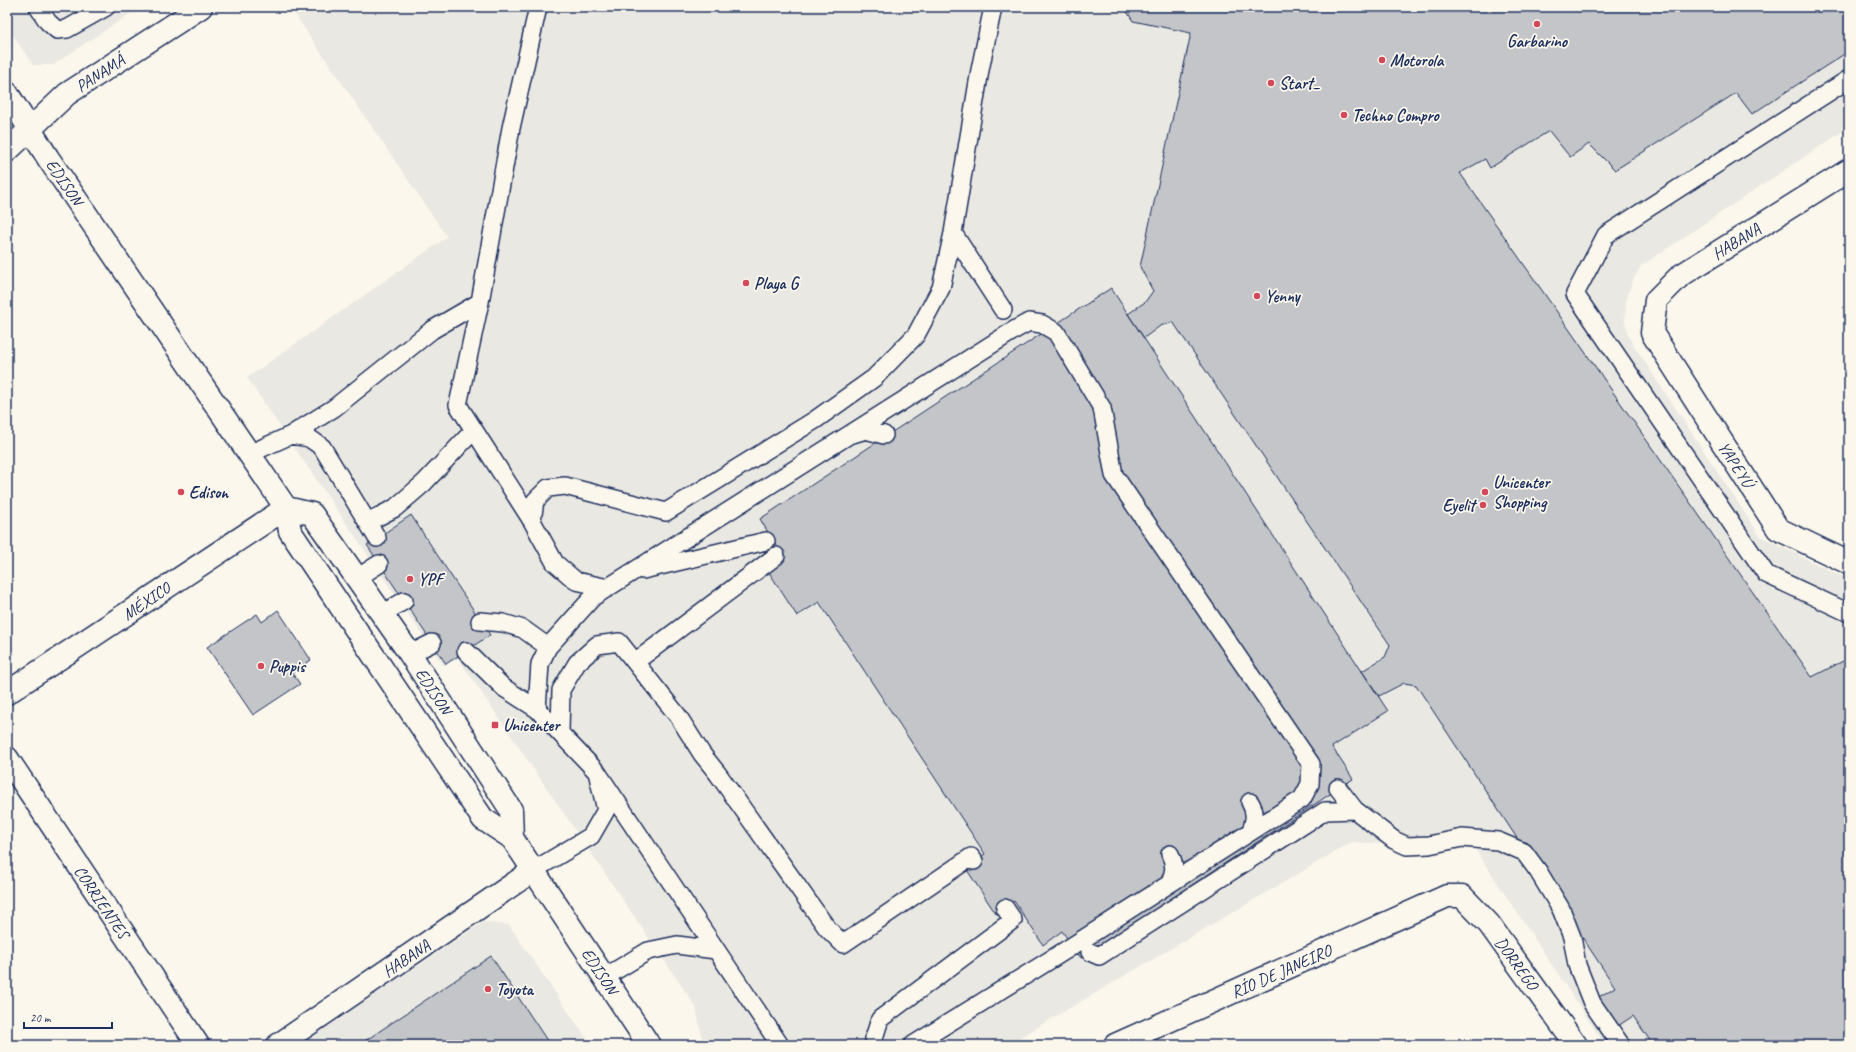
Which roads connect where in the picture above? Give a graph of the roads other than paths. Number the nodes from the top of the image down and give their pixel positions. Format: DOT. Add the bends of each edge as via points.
graph roads {
  1 [pos="38,7"];
  2 [pos="106,7"];
  3 [pos="201,7"];
  4 [pos="538,7"];
  5 [pos="993,7"];
  6 [pos="1849,79"];
  7 [pos="7,93"];
  8 [pos="31,129"];
  9 [pos="7,151"];
  10 [pos="1849,170"];
  11 [pos="953,234"];
  12 [pos="480,302"];
  13 [pos="1003,310"];
  14 [pos="1652,333"];
  15 [pos="474,430"];
  16 [pos="292,435"];
  17 [pos="884,435"];
  18 [pos="847,436"];
  19 [pos="249,454"];
  20 [pos="286,508"];
  21 [pos="532,521"];
  22 [pos="368,522"];
  23 [pos="377,538"];
  24 [pos="766,541"];
  25 [pos="776,556"];
  26 [pos="1849,563"];
  27 [pos="380,564"];
  28 [pos="631,573"];
  29 [pos="357,578"];
  30 [pos="608,588"];
  31 [pos="404,601"];
  32 [pos="1849,613"];
  33 [pos="382,614"];
  34 [pos="480,620"];
  35 [pos="432,643"];
  36 [pos="548,647"];
  37 [pos="466,651"];
  38 [pos="410,654"];
  39 [pos="635,662"];
  40 [pos="7,693"];
  41 [pos="537,709"];
  42 [pos="560,732"];
  43 [pos="7,758"];
  44 [pos="597,772"];
  45 [pos="1338,788"];
  46 [pos="1250,802"];
  47 [pos="1355,810"];
  48 [pos="1251,831"];
  49 [pos="512,838"];
  50 [pos="1170,854"];
  51 [pos="974,861"];
  52 [pos="534,870"];
  53 [pos="1169,884"];
  54 [pos="1447,896"];
  55 [pos="1005,908"];
  56 [pos="716,950"];
  57 [pos="1090,952"];
  58 [pos="604,977"];
  59 [pos="198,1045"];
  60 [pos="278,1045"];
  61 [pos="649,1045"];
  62 [pos="780,1045"];
  63 [pos="875,1045"];
  64 [pos="913,1045"];
  65 [pos="1115,1045"];
  66 [pos="1576,1045"];
  67 [pos="1621,1045"];
  1 -- 2 [label="lane" via="57,30 67,29"];
  3 -- 8 [label="street, PANAMÁ" via="67,94"];
  4 -- 12 [label="lane" via="510,135"];
  5 -- 11 [label="lane"];
  6 -- 32 [label="lane" via="1606,234 1575,294 1766,574"];
  7 -- 8 [label="street, EDISON"];
  8 -- 9 [label="street, PANAMÁ"];
  8 -- 19 [label="street, EDISON" via="48,158"];
  10 -- 14 [label="street, HABANA" via="1680,276 1656,300"];
  11 -- 13 [label="lane"];
  11 -- 21 [label="lane" via="941,288 916,335 874,378 815,420 666,512 565,486 548,488 535,501"];
  12 -- 15 [label="lane" via="458,405"];
  12 -- 16 [label="lane" via="432,330 334,408"];
  14 -- 26 [label="street, YAPEYÚ" via="1778,528"];
  15 -- 21 [label="lane"];
  15 -- 22 [label="lane" via="424,483 395,508"];
  16 -- 19 [label="lane"];
  16 -- 22 [label="lane" via="308,438 322,448"];
  17 -- 18 [label="lane" via="866,430"];
  18 -- 28 [label="lane"];
  18 -- 48 [label="lane" via="1016,328 1029,322 1042,324 1056,332 1102,408 1114,475 1311,764 1310,784 1302,799"];
  19 -- 20 [label="street, EDISON"];
  20 -- 29 [label="street, EDISON" via="312,514"];
  20 -- 40 [label="street, MÉXICO"];
  20 -- 49 [label="street, EDISON" via="290,531 483,818"];
  21 -- 30 [label="lane" via="555,563 576,581"];
  22 -- 23 [label="lane"];
  24 -- 28 [label="lane"];
  25 -- 39 [label="lane"];
  27 -- 29 [label="lane"];
  28 -- 30 [label="lane"];
  29 -- 33 [label="street, EDISON"];
  30 -- 36 [label="lane" via="593,597"];
  31 -- 33 [label="lane"];
  33 -- 38 [label="street, EDISON"];
  34 -- 36 [label="lane" via="523,629"];
  35 -- 38 [label="lane"];
  36 -- 41 [label="lane" via="540,664"];
  37 -- 41 [label="lane" via="504,688"];
  38 -- 49 [label="street, EDISON" via="511,810"];
  39 -- 42 [label="lane" via="619,642 597,645 577,663 561,690"];
  39 -- 51 [label="lane" via="678,716 702,754 827,928 843,944 971,857"];
  41 -- 42 [label="lane"];
  42 -- 44 [label="lane"];
  43 -- 59 [label="street, CORRIENTES"];
  44 -- 52 [label="lane" via="606,810 591,836"];
  44 -- 56 [label="lane"];
  45 -- 47 [label="lane"];
  46 -- 48 [label="lane" via="1255,810"];
  47 -- 57 [label="lane" via="1325,811 1099,956"];
  47 -- 67 [label="lane" via="1394,840 1408,846 1429,845 1462,838 1498,841 1524,852 1561,909 1572,937 1577,965 1592,1003"];
  48 -- 53 [label="lane"];
  49 -- 52 [label="street, EDISON"];
  50 -- 53 [label="lane" via="1174,863"];
  52 -- 58 [label="street, EDISON"];
  52 -- 60 [label="street, HABANA"];
  53 -- 64 [label="lane"];
  54 -- 65 [label="street, RÍO DE JANEIRO"];
  54 -- 66 [label="street, DORREGO" via="1462,896 1488,924"];
  55 -- 63 [label="lane" via="1013,920 880,1020 874,1038"];
  56 -- 58 [label="lane" via="677,945 648,951"];
  56 -- 62 [label="lane"];
  58 -- 61 [label="street, EDISON"];
}
